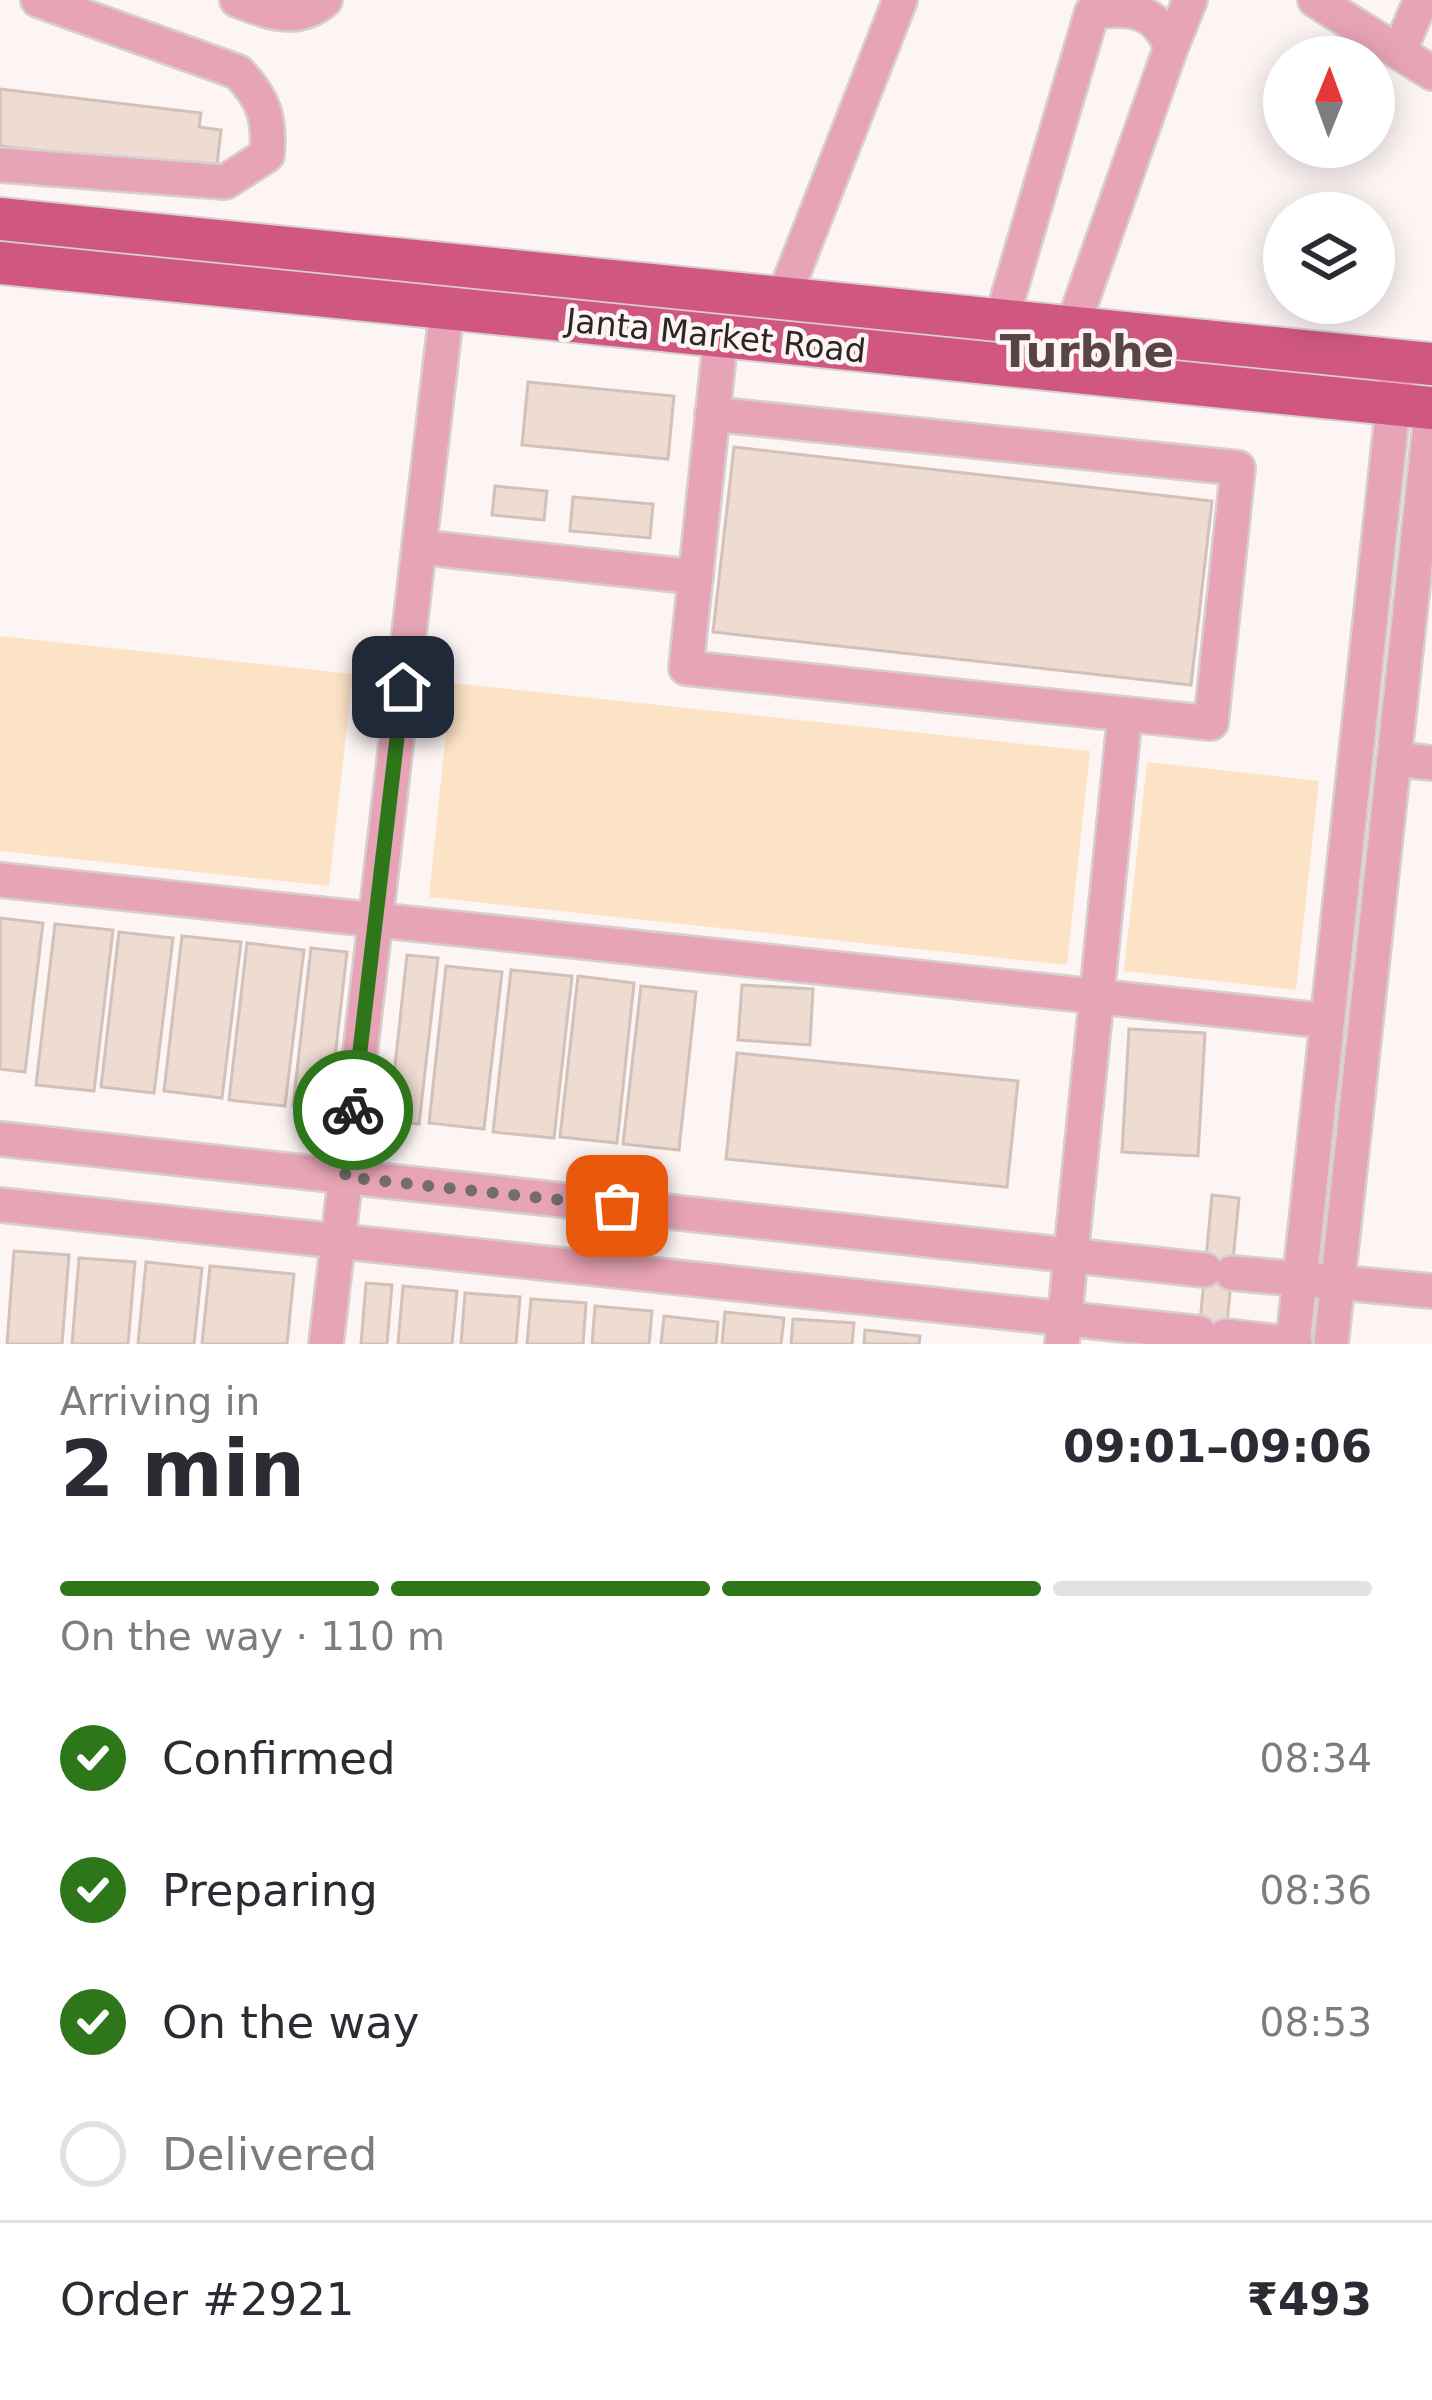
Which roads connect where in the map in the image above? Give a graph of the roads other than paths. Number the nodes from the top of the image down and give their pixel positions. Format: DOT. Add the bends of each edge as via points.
graph roads {
  1 [pos="38,0"];
  2 [pos="237,0"];
  3 [pos="325,0"];
  4 [pos="900,0"];
  5 [pos="1190,0"];
  6 [pos="1315,0"];
  7 [pos="1420,0"];
  8 [pos="1171,47"];
  9 [pos="1399,52"];
  10 [pos="1432,73"];
  11 [pos="0,165"];
  12 [pos="0,219"];
  13 [pos="0,263"];
  14 [pos="783,299"];
  15 [pos="447,308"];
  16 [pos="1001,321"];
  17 [pos="1072,328"];
  18 [pos="722,335"];
  19 [pos="1415,363"];
  20 [pos="1419,406"];
  21 [pos="712,414"];
  22 [pos="419,547"];
  23 [pos="696,577"];
  24 [pos="1125,714"];
  25 [pos="1394,759"];
  26 [pos="1432,763"];
  27 [pos="0,880"];
  28 [pos="375,920"];
  29 [pos="1096,998"];
  30 [pos="1327,1022"];
  31 [pos="0,1139"];
  32 [pos="345,1177"];
  33 [pos="0,1205"];
  34 [pos="338,1241"];
  35 [pos="1070,1255"];
  36 [pos="1300,1280"];
  37 [pos="1338,1284"];
  38 [pos="1432,1291"];
  39 [pos="1063,1332"];
  40 [pos="326,1344"];
  41 [pos="1293,1344"];
  42 [pos="1331,1344"];
  1 -- 11 [label="street" via="238,72 270,120 267,155 225,182"];
  2 -- 3 [label="street" via="291,15"];
  4 -- 14 [label="street"];
  5 -- 8 [label="street"];
  6 -- 9 [label="street"];
  7 -- 9 [label="street"];
  8 -- 16 [label="street" via="1162,25 1130,7 1092,12"];
  8 -- 17 [label="street"];
  9 -- 10 [label="street"];
  12 -- 14 [label="main road, Janta Market Road"];
  13 -- 15 [label="main road, Janta Market Road"];
  14 -- 16 [label="main road, Janta Market Road"];
  15 -- 18 [label="main road, Janta Market Road"];
  15 -- 22 [label="street"];
  16 -- 17 [label="main road, Janta Market Road"];
  17 -- 19 [label="main road, Janta Market Road"];
  18 -- 20 [label="main road, Janta Market Road"];
  18 -- 21 [label="street"];
  19 -- 20 [label="street"];
  20 -- 25 [label="street"];
  20 -- 30 [label="street"];
  21 -- 23 [label="street"];
  21 -- 24 [label="street" via="1238,468 1211,723"];
  22 -- 23 [label="street"];
  22 -- 28 [label="street"];
  23 -- 24 [label="street" via="686,668"];
  24 -- 29 [label="street"];
  25 -- 26 [label="street"];
  25 -- 37 [label="street"];
  27 -- 28 [label="street"];
  28 -- 29 [label="street"];
  28 -- 32 [label="street"];
  29 -- 30 [label="street"];
  29 -- 35 [label="street"];
  30 -- 36 [label="street"];
  31 -- 32 [label="street"];
  32 -- 34 [label="street"];
  32 -- 35 [label="street"];
  33 -- 34 [label="street"];
  34 -- 39 [label="street"];
  34 -- 40 [label="street"];
  35 -- 36 [label="street"];
  35 -- 39 [label="street"];
  36 -- 37 [label="street"];
  36 -- 41 [label="street"];
  37 -- 38 [label="street"];
  37 -- 42 [label="street"];
  39 -- 41 [label="street"];
}
